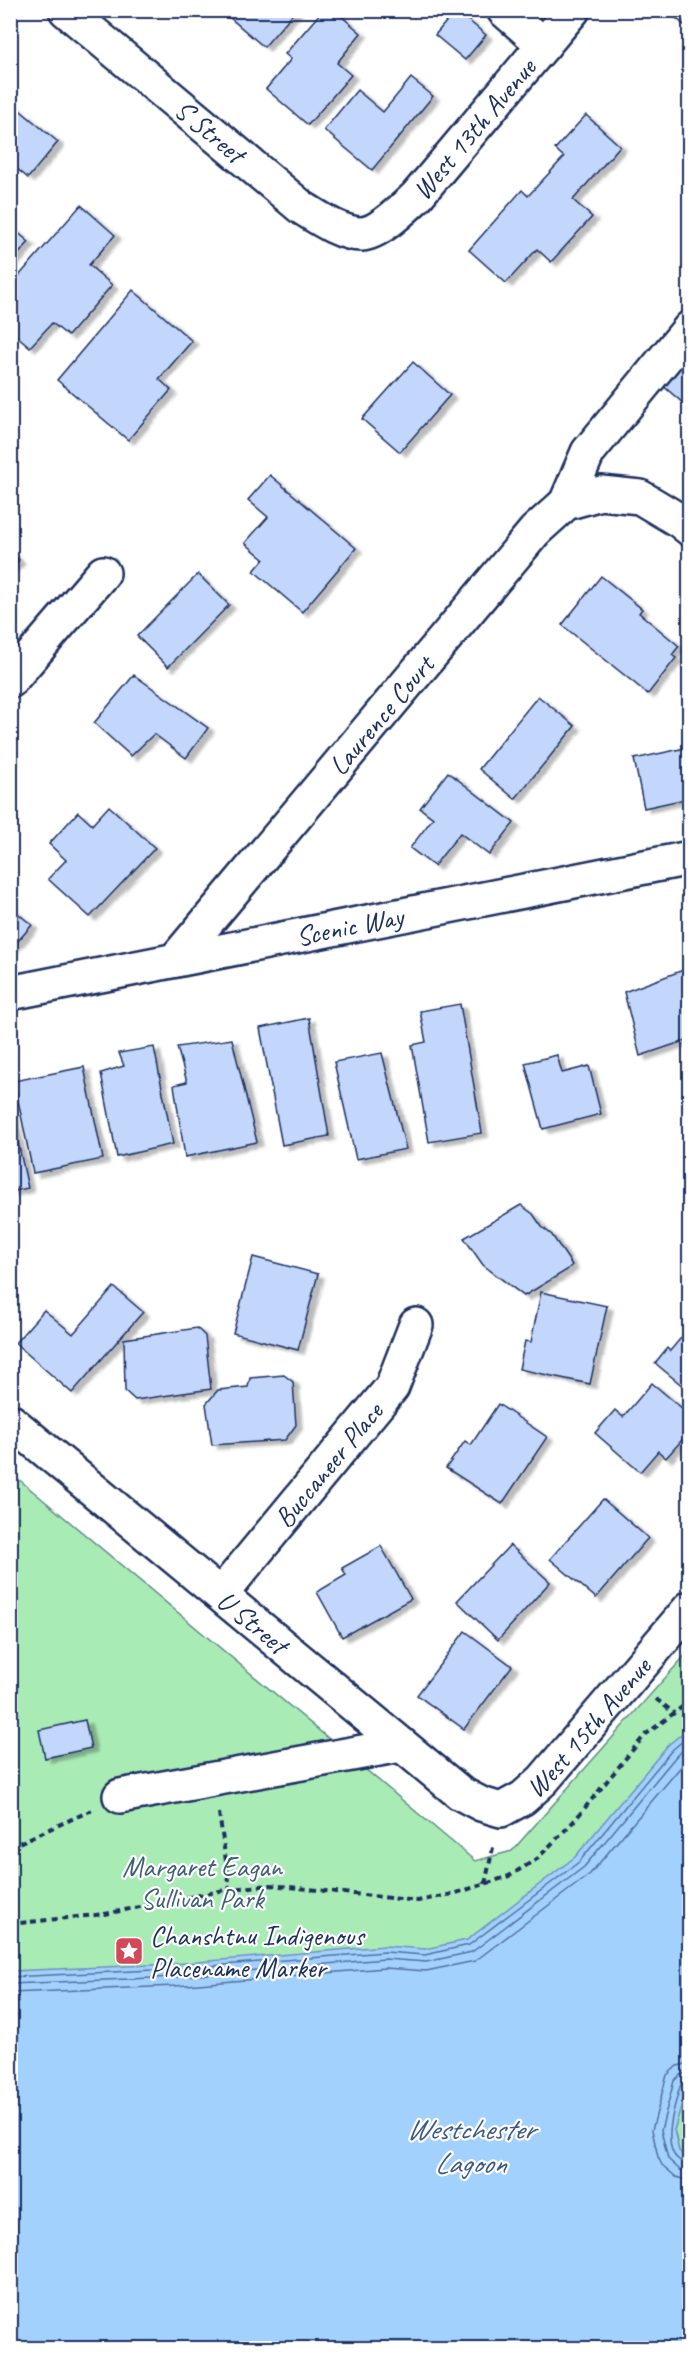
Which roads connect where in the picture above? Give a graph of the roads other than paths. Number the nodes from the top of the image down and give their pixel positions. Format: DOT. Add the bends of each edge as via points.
graph roads {
  1 [pos="66,10"];
  2 [pos="504,10"];
  3 [pos="573,10"];
  4 [pos="544,45"];
  5 [pos="362,234"];
  6 [pos="690,328"];
  7 [pos="566,503"];
  8 [pos="690,529"];
  9 [pos="103,573"];
  10 [pos="10,681"];
  11 [pos="690,858"];
  12 [pos="175,960"];
  13 [pos="10,993"];
  14 [pos="416,1325"];
  15 [pos="10,1421"];
  16 [pos="221,1594"];
  17 [pos="690,1608"];
  18 [pos="401,1744"];
  19 [pos="120,1796"];
  20 [pos="501,1810"];
  1 -- 5 [label="street, S Street" via="301,207 333,226"];
  2 -- 4 [label="street"];
  3 -- 4 [label="street, West 13th Avenue"];
  4 -- 5 [label="street, West 13th Avenue" via="416,197 392,220"];
  6 -- 7 [label="street" via="588,452"];
  7 -- 8 [label="street, Laurence Court" via="602,494 640,497"];
  7 -- 12 [label="street, Laurence Court" via="535,531"];
  9 -- 10 [label="street"];
  11 -- 12 [label="street, Scenic Way"];
  12 -- 13 [label="street, Scenic Way"];
  14 -- 16 [label="street, Buccaneer Place" via="392,1387"];
  15 -- 16 [label="street, U Street"];
  16 -- 18 [label="street, U Street"];
  17 -- 20 [label="street, West 15th Avenue" via="543,1780 523,1798"];
  18 -- 19 [label="street"];
  18 -- 20 [label="street, U Street" via="460,1793"];
}
